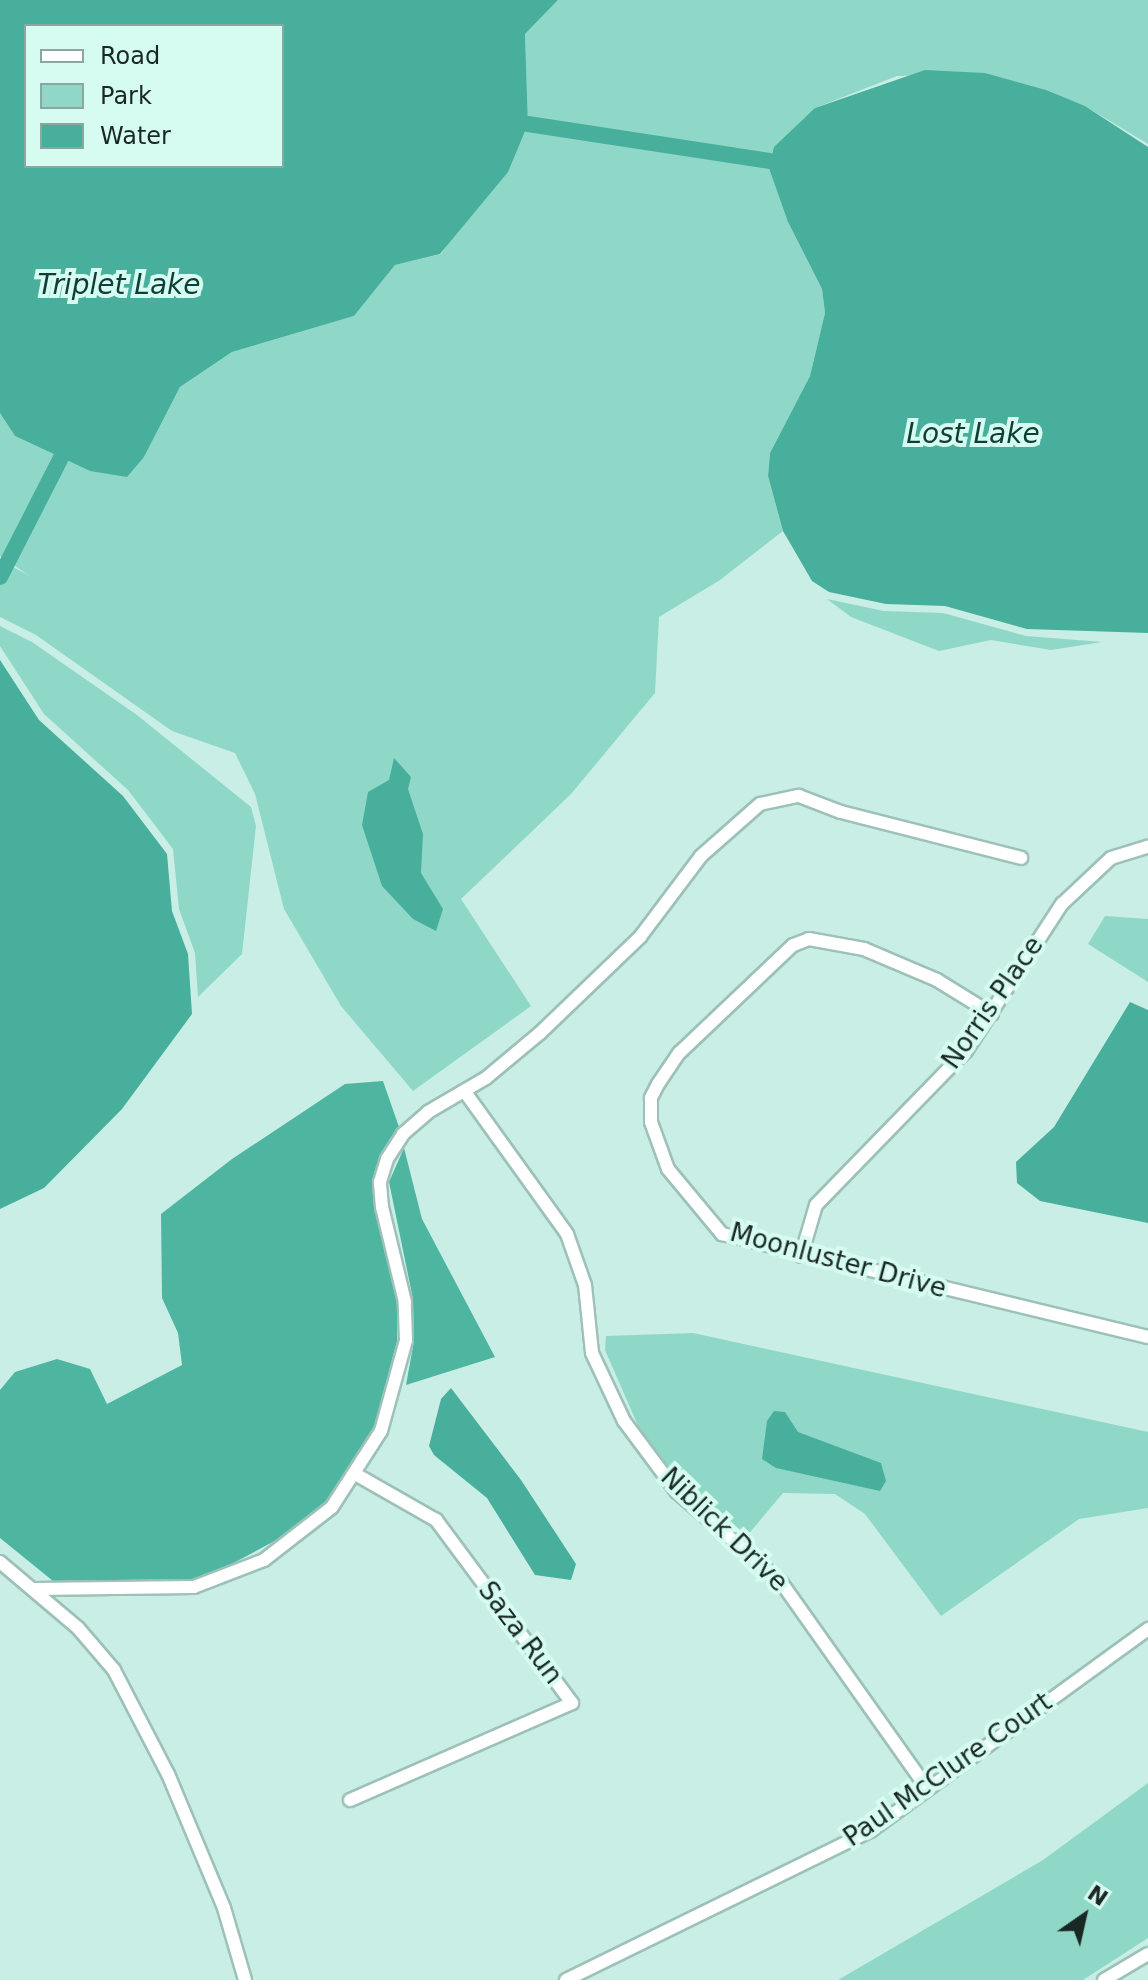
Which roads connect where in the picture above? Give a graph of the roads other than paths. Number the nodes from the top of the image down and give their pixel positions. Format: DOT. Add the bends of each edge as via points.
graph roads {
  1 [pos="1148,847"];
  2 [pos="1021,858"];
  3 [pos="992,1014"];
  4 [pos="465,1092"];
  5 [pos="801,1256"];
  6 [pos="1148,1337"];
  7 [pos="357,1475"];
  8 [pos="0,1562"];
  9 [pos="35,1589"];
  10 [pos="1148,1629"];
  11 [pos="927,1788"];
  12 [pos="350,1800"];
  13 [pos="1148,1954"];
  14 [pos="245,1980"];
  15 [pos="566,1980"];
  16 [pos="1104,1980"];
  1 -- 3 [label="street, Norris Place" via="1111,858 1087,876 1062,904"];
  2 -- 4 [label="street" via="841,812 799,796 760,804 701,856 640,937 540,1033"];
  3 -- 5 [label="street, Norris Place" via="966,1051 816,1205"];
  3 -- 5 [label="street, Moonluster Drive" via="937,980 864,949 809,939 793,945 679,1053 651,1098 651,1122 668,1169 722,1234"];
  4 -- 7 [label="street" via="403,1134 380,1182 405,1302 406,1340 385,1420"];
  4 -- 11 [label="street, Niblick Drive" via="567,1234 585,1285 592,1353 624,1421 677,1492 781,1582"];
  5 -- 6 [label="street, Moonluster Drive"];
  7 -- 9 [label="street" via="299,1537 228,1576 194,1587 149,1591"];
  7 -- 12 [label="street, Saza Run" via="436,1520 572,1703"];
  8 -- 9 [label="street"];
  9 -- 14 [label="street" via="114,1670 139,1716 224,1908"];
  10 -- 11 [label="street, Paul McClure Court"];
  11 -- 15 [label="street, Paul McClure Court" via="870,1831"];
  13 -- 16 [label="street"];
}
